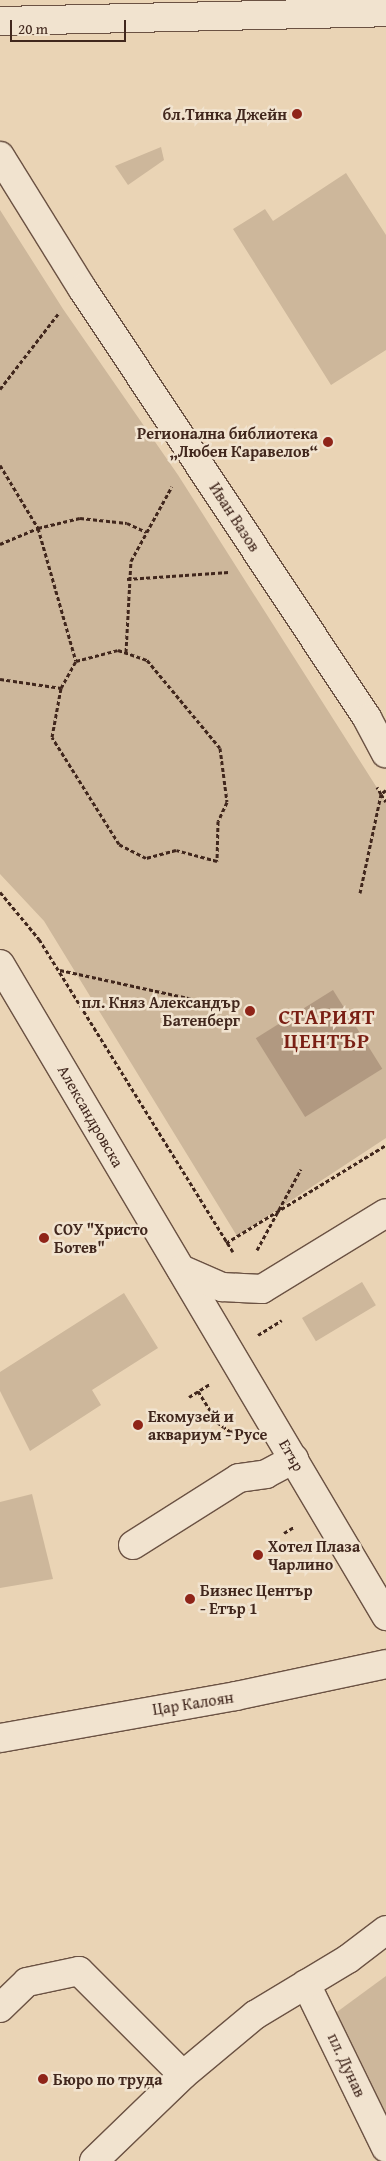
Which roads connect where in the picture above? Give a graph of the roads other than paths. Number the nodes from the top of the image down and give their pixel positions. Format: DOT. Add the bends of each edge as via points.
graph roads {
  1 [pos="386,12"];
  2 [pos="0,21"];
  3 [pos="0,156"];
  4 [pos="385,749"];
  5 [pos="0,964"];
  6 [pos="386,1213"];
  7 [pos="181,1269"];
  8 [pos="294,1459"];
  9 [pos="133,1545"];
  10 [pos="386,1616"];
  11 [pos="386,1664"];
  12 [pos="0,1738"];
  13 [pos="386,1930"];
  14 [pos="306,1984"];
  15 [pos="0,2008"];
  16 [pos="183,2075"];
  17 [pos="386,2148"];
  18 [pos="94,2161"];
  1 -- 2 [label="street"];
  3 -- 4 [label="street, Иван Вазов" via="82,288"];
  5 -- 7 [label="street, Александровска"];
  6 -- 7 [label="street" via="253,1280 222,1287"];
  7 -- 8 [label="street, Етър"];
  8 -- 9 [label="street" via="266,1474 239,1478"];
  8 -- 10 [label="street, Етър"];
  11 -- 12 [label="street, Цар Калоян" via="236,1696"];
  13 -- 14 [label="street"];
  14 -- 16 [label="street" via="255,2015"];
  14 -- 17 [label="street, пл. Дунав"];
  15 -- 16 [label="street" via="27,1982 79,1971"];
  16 -- 18 [label="street"];
}
